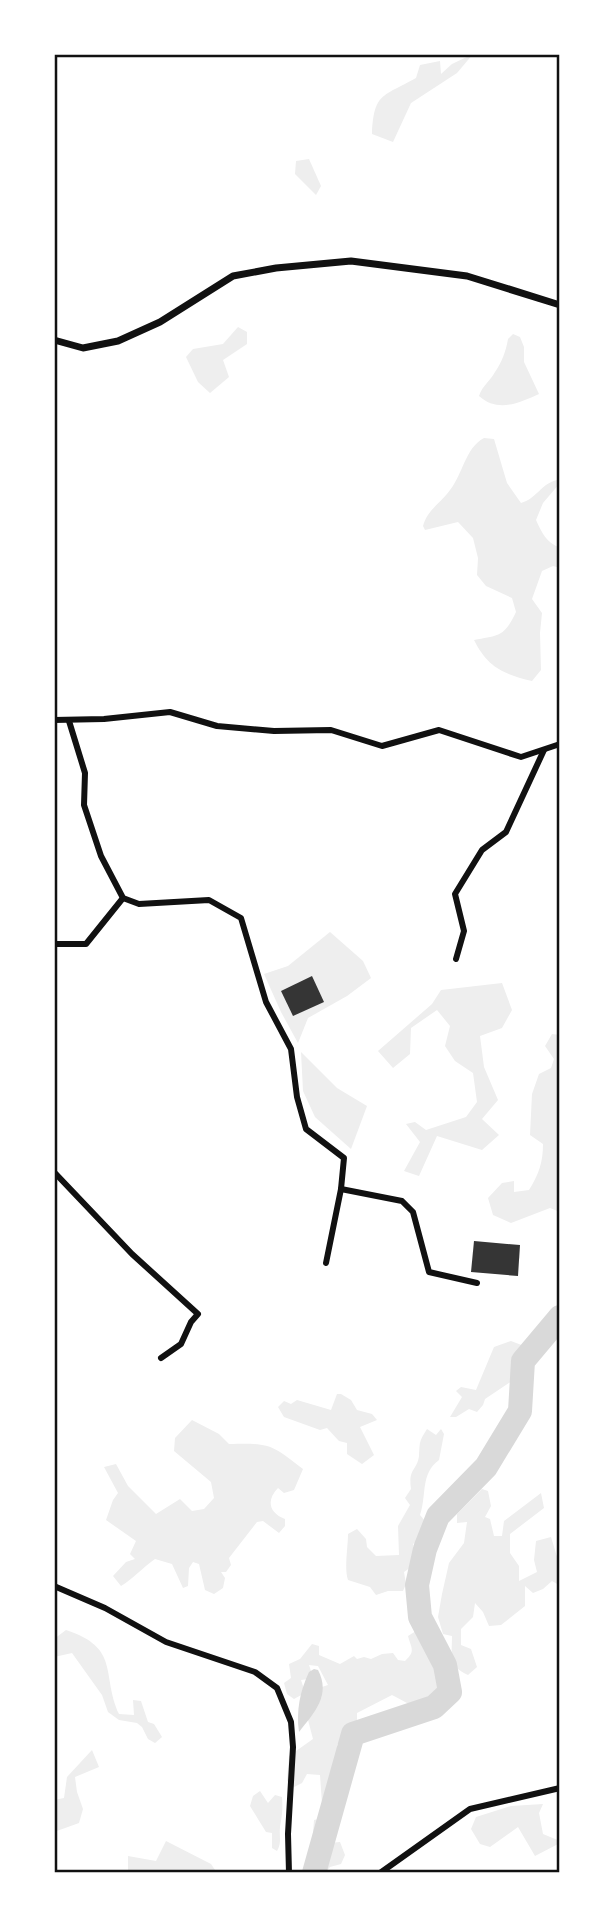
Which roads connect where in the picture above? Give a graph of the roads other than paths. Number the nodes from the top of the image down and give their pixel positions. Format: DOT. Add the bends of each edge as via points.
graph roads {
  1 [pos="560,306"];
  2 [pos="54,340"];
  3 [pos="54,720"];
  4 [pos="69,721"];
  5 [pos="560,744"];
  6 [pos="544,749"];
  7 [pos="123,898"];
  8 [pos="54,944"];
  9 [pos="456,959"];
  10 [pos="54,1172"];
  11 [pos="341,1189"];
  12 [pos="326,1262"];
  13 [pos="477,1283"];
  14 [pos="160,1359"];
  15 [pos="54,1586"];
  16 [pos="560,1788"];
  17 [pos="289,1873"];
  18 [pos="380,1873"];
  1 -- 2 [label="street" via="467,276 351,261 233,276 160,322 118,341 83,348"];
  3 -- 4 [label="street"];
  4 -- 6 [label="street" via="170,712 217,726 331,730 382,746 439,730 521,757"];
  4 -- 7 [label="street" via="85,773 84,805 101,856"];
  5 -- 6 [label="street"];
  6 -- 9 [label="street" via="506,832 482,850 455,894 464,931"];
  7 -- 8 [label="street" via="86,944"];
  7 -- 11 [label="street" via="139,904 209,900 241,918 265,1002 292,1049 306,1129 344,1158"];
  10 -- 14 [label="street" via="132,1254 198,1314 181,1344"];
  11 -- 12 [label="street"];
  11 -- 13 [label="street" via="402,1201 413,1212 429,1272"];
  15 -- 17 [label="street" via="166,1642 256,1672 277,1688 291,1722 293,1747"];
  16 -- 18 [label="street" via="470,1809"];
}
